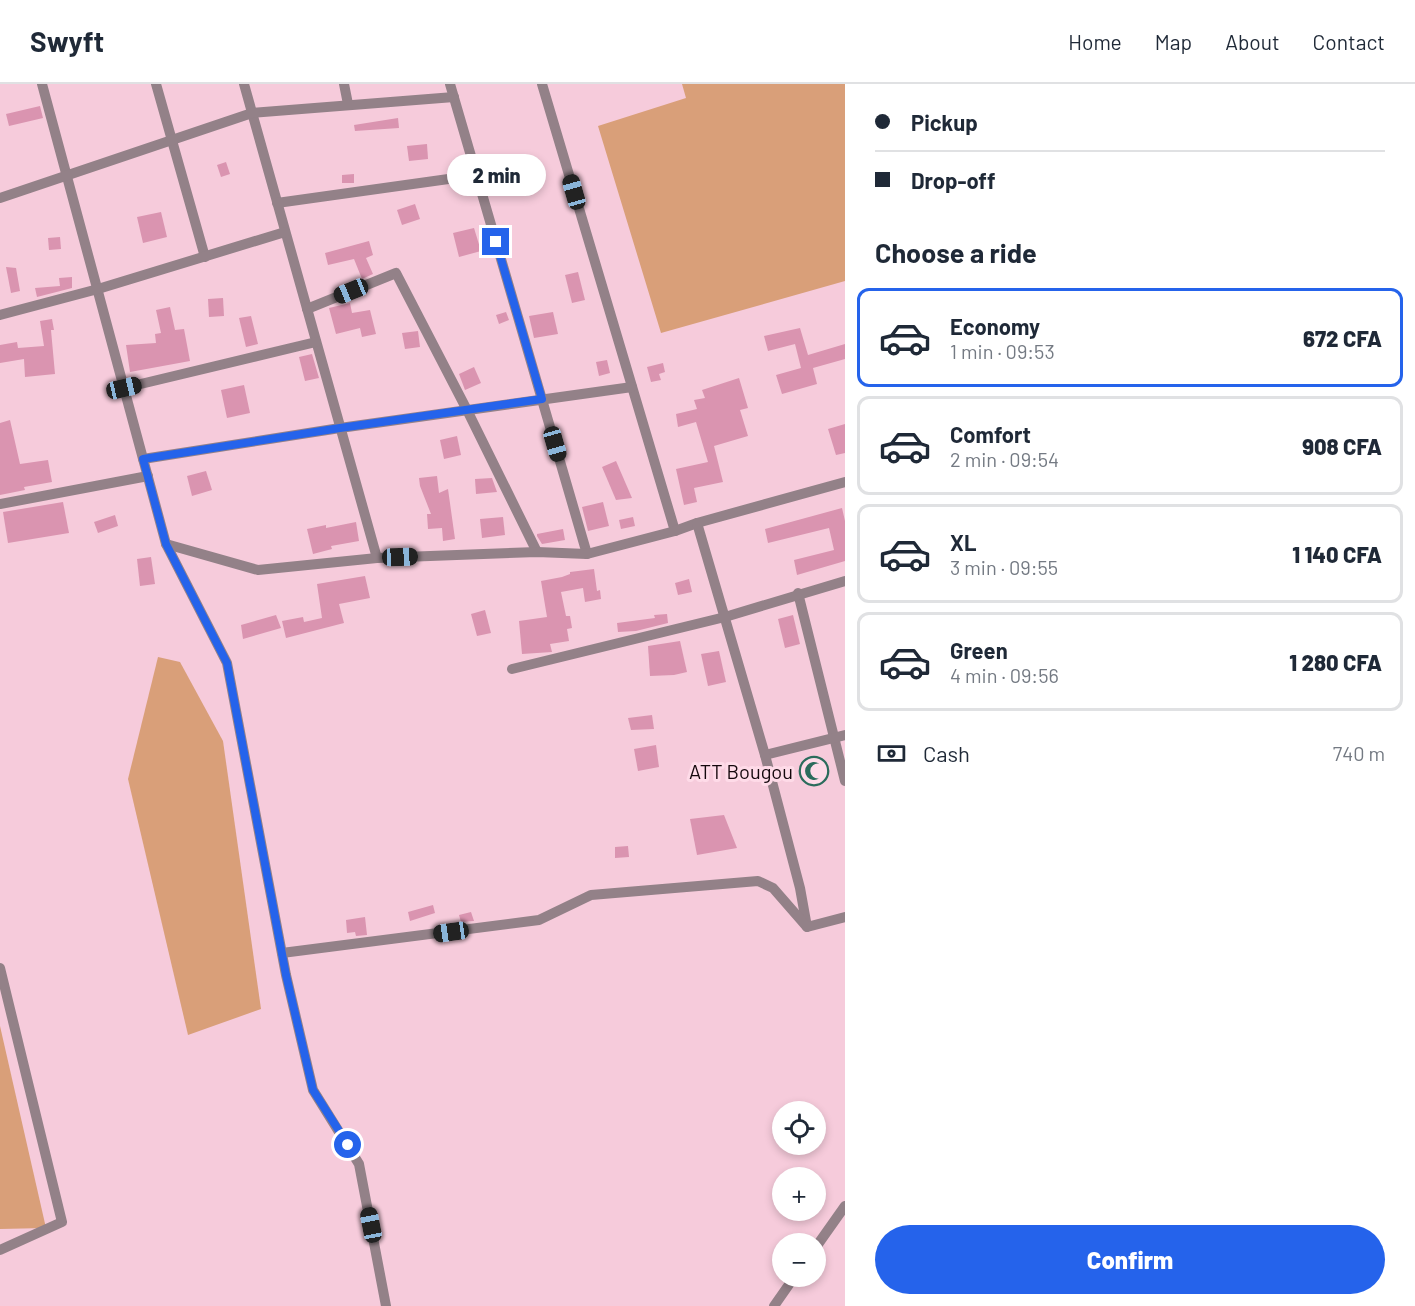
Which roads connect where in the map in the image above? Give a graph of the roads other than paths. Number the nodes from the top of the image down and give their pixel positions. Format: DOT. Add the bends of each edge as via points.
graph roads {
  1 [pos="42,84"];
  2 [pos="156,84"];
  3 [pos="244,84"];
  4 [pos="344,84"];
  5 [pos="450,84"];
  6 [pos="542,84"];
  7 [pos="454,97"];
  8 [pos="348,104"];
  9 [pos="252,113"];
  10 [pos="172,141"];
  11 [pos="477,175"];
  12 [pos="68,177"];
  13 [pos="0,198"];
  14 [pos="277,203"];
  15 [pos="285,232"];
  16 [pos="205,256"];
  17 [pos="98,289"];
  18 [pos="307,309"];
  19 [pos="0,315"];
  20 [pos="316,342"];
  21 [pos="632,387"];
  22 [pos="124,388"];
  23 [pos="542,399"];
  24 [pos="467,410"];
  25 [pos="340,428"];
  26 [pos="143,459"];
  27 [pos="148,476"];
  28 [pos="845,482"];
  29 [pos="0,504"];
  30 [pos="697,523"];
  31 [pos="675,531"];
  32 [pos="166,544"];
  33 [pos="537,552"];
  34 [pos="587,554"];
  35 [pos="377,558"];
  36 [pos="845,581"];
  37 [pos="798,593"];
  38 [pos="725,617"];
  39 [pos="512,669"];
  40 [pos="839,737"];
  41 [pos="765,755"];
  42 [pos="845,781"];
  43 [pos="845,917"];
  44 [pos="807,927"];
  45 [pos="282,953"];
  46 [pos="0,968"];
  47 [pos="845,1206"];
  48 [pos="826,1233"];
  49 [pos="0,1250"];
  50 [pos="787,1287"];
  51 [pos="386,1306"];
  52 [pos="774,1306"];
  1 -- 12 [label="street"];
  2 -- 10 [label="street"];
  3 -- 9 [label="street"];
  4 -- 8 [label="street"];
  5 -- 7 [label="street"];
  6 -- 21 [label="street"];
  7 -- 8 [label="street"];
  7 -- 11 [label="street"];
  8 -- 9 [label="street"];
  9 -- 10 [label="street"];
  9 -- 14 [label="street"];
  10 -- 12 [label="street"];
  10 -- 16 [label="street"];
  11 -- 14 [label="street"];
  11 -- 23 [label="street"];
  12 -- 13 [label="street"];
  12 -- 17 [label="street"];
  14 -- 15 [label="street"];
  15 -- 16 [label="street"];
  15 -- 18 [label="street"];
  16 -- 17 [label="street"];
  17 -- 19 [label="street"];
  17 -- 22 [label="street"];
  18 -- 20 [label="street"];
  18 -- 24 [label="street" via="396,273"];
  20 -- 22 [label="street"];
  20 -- 25 [label="street"];
  21 -- 23 [label="street"];
  21 -- 31 [label="street"];
  22 -- 26 [label="street"];
  23 -- 24 [label="street"];
  23 -- 34 [label="street"];
  24 -- 25 [label="street"];
  24 -- 33 [label="street"];
  25 -- 26 [label="street"];
  25 -- 35 [label="street"];
  26 -- 27 [label="street"];
  27 -- 29 [label="street"];
  27 -- 32 [label="street"];
  28 -- 30 [label="street"];
  30 -- 31 [label="street"];
  30 -- 38 [label="street"];
  31 -- 34 [label="street"];
  32 -- 35 [label="street" via="258,570"];
  32 -- 45 [label="street" via="227,663"];
  33 -- 34 [label="street"];
  33 -- 35 [label="street"];
  36 -- 37 [label="street"];
  37 -- 38 [label="street"];
  37 -- 40 [label="street"];
  38 -- 39 [label="street"];
  38 -- 41 [label="street"];
  40 -- 41 [label="street"];
  40 -- 42 [label="street"];
  41 -- 44 [label="street"];
  43 -- 44 [label="street"];
  44 -- 45 [label="street" via="773,888 758,881 591,895 539,920"];
  45 -- 51 [label="street" via="313,1090 359,1164"];
  46 -- 49 [label="street" via="62,1222"];
  47 -- 48 [label="street"];
  50 -- 52 [label="street"];
}
